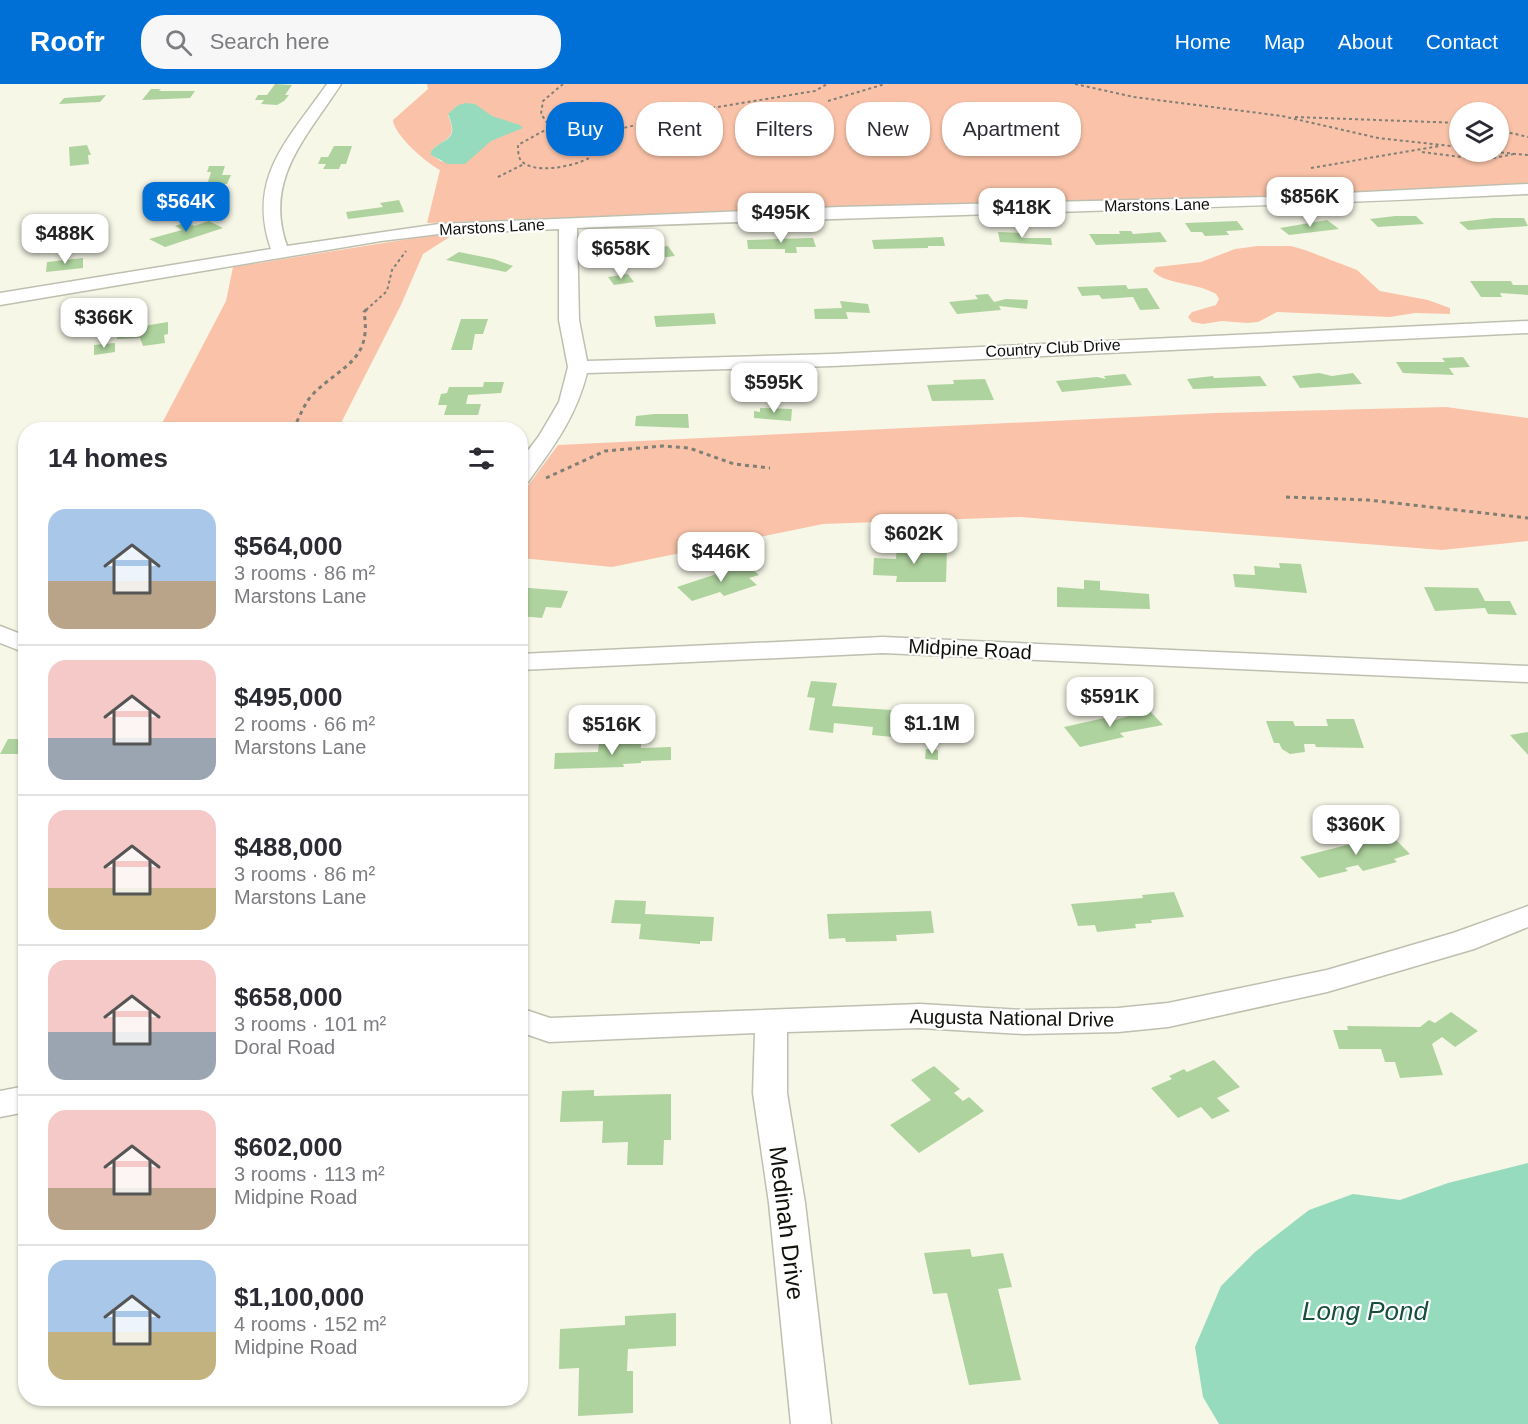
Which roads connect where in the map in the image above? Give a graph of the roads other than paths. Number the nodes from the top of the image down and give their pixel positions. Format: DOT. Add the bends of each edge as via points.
graph roads {
  1 [pos="334,84"];
  2 [pos="1528,189"];
  3 [pos="568,224"];
  4 [pos="281,253"];
  5 [pos="0,300"];
  6 [pos="1528,327"];
  7 [pos="578,367"];
  8 [pos="530,478"];
  9 [pos="0,633"];
  10 [pos="18,642"];
  11 [pos="528,662"];
  12 [pos="1528,674"];
  13 [pos="1528,916"];
  14 [pos="771,1022"];
  15 [pos="528,1023"];
  16 [pos="18,1101"];
  17 [pos="0,1104"];
  18 [pos="811,1424"];
  1 -- 4 [label="street" via="279,165 272,184 270,229"];
  2 -- 3 [label="street, Marstons Lane" via="1266,202 830,212"];
  3 -- 4 [label="street, Marstons Lane" via="439,229"];
  3 -- 7 [label="street" via="569,320"];
  4 -- 5 [label="street, Marstons Lane"];
  6 -- 7 [label="street, Country Club Drive" via="832,360"];
  7 -- 8 [label="street" via="569,402"];
  9 -- 10 [label="street"];
  11 -- 12 [label="street, Midpine Road" via="883,645"];
  13 -- 14 [label="street, Augusta National Drive" via="1463,941 1327,981 1168,1015 1094,1021 1024,1022 920,1016"];
  14 -- 15 [label="street, Augusta National Drive" via="549,1030"];
  14 -- 18 [label="street, Medinah Drive" via="770,1093 787,1203"];
  16 -- 17 [label="street"];
}
